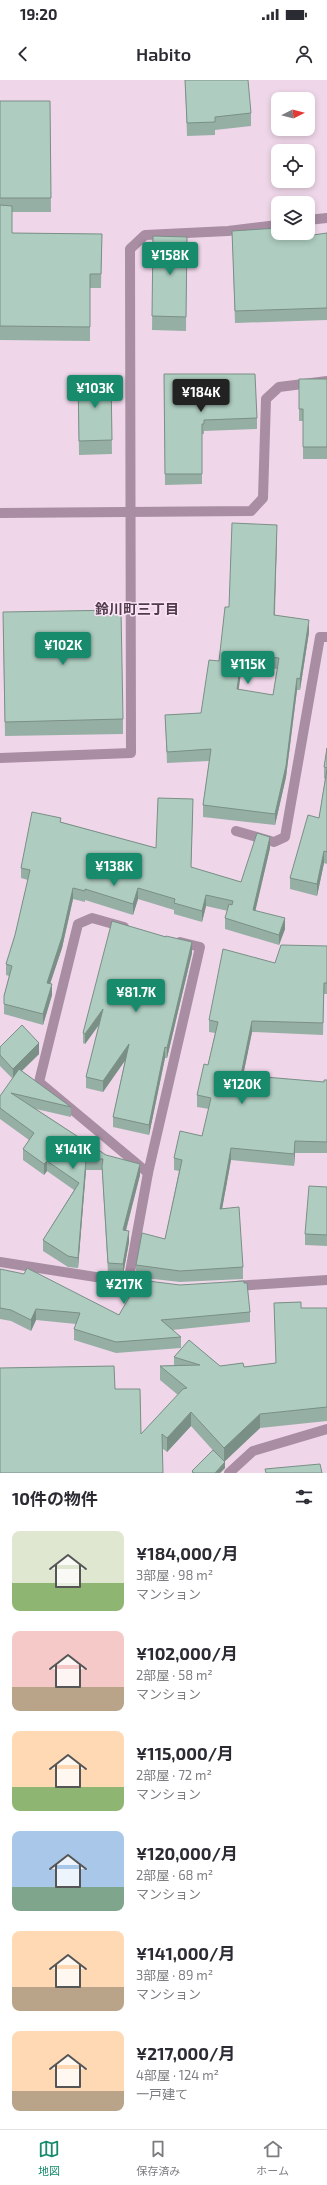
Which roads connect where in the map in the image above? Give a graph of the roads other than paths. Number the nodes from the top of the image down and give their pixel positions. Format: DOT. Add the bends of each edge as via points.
graph roads {
  1 [pos="327,218"];
  2 [pos="315,219"];
  3 [pos="271,225"];
  4 [pos="327,381"];
  5 [pos="129,512"];
  6 [pos="0,513"];
  7 [pos="327,637"];
  8 [pos="0,758"];
  9 [pos="236,831"];
  10 [pos="135,930"];
  11 [pos="171,939"];
  12 [pos="148,1173"];
  13 [pos="0,1262"];
  14 [pos="327,1280"];
  15 [pos="128,1283"];
  16 [pos="143,1284"];
  17 [pos="228,1286"];
  18 [pos="327,1429"];
  19 [pos="229,1473"];
  1 -- 2 [label="lane"];
  3 -- 5 [label="lane" via="228,232 145,235 130,249"];
  4 -- 5 [label="lane" via="279,387 266,399 263,498 251,511"];
  5 -- 6 [label="lane"];
  5 -- 8 [label="lane" via="131,753"];
  7 -- 9 [label="lane" via="320,637 285,837 274,842"];
  10 -- 12 [label="lane" via="92,918 78,924 39,1082"];
  11 -- 12 [label="lane" via="200,947"];
  12 -- 15 [label="lane"];
  13 -- 15 [label="lane"];
  14 -- 17 [label="lane"];
  15 -- 16 [label="lane"];
  18 -- 19 [label="lane" via="253,1451"];
}
